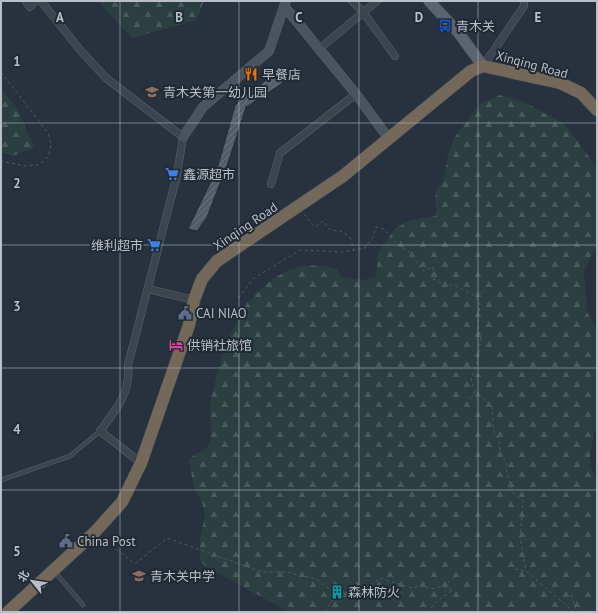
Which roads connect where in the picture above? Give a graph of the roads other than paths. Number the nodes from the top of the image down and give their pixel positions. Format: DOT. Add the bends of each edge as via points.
graph roads {
  1 [pos="26,1"];
  2 [pos="36,1"];
  3 [pos="41,1"];
  4 [pos="352,1"];
  5 [pos="377,1"];
  6 [pos="429,1"];
  7 [pos="524,1"];
  8 [pos="285,3"];
  9 [pos="362,12"];
  10 [pos="319,49"];
  11 [pos="395,56"];
  12 [pos="483,66"];
  13 [pos="356,94"];
  14 [pos="597,110"];
  15 [pos="183,137"];
  16 [pos="389,139"];
  17 [pos="271,184"];
  18 [pos="148,289"];
  19 [pos="194,300"];
  20 [pos="100,431"];
  21 [pos="141,463"];
  22 [pos="1,480"];
  23 [pos="54,571"];
  24 [pos="83,605"];
  25 [pos="11,611"];
  1 -- 2 [label="street" via="30,7"];
  3 -- 15 [label="street" via="106,78"];
  4 -- 9 [label="street"];
  5 -- 9 [label="street"];
  6 -- 12 [label="main road" via="458,32"];
  7 -- 12 [label="street" via="524,6"];
  8 -- 10 [label="street"];
  8 -- 15 [label="street" via="268,51 203,107"];
  9 -- 10 [label="street"];
  9 -- 11 [label="street"];
  10 -- 13 [label="street"];
  12 -- 14 [label="highway, Xinqing Road" via="560,83 581,93"];
  12 -- 16 [label="highway, Xinqing Road" via="471,71"];
  13 -- 16 [label="street"];
  13 -- 17 [label="street" via="280,153"];
  15 -- 18 [label="street" via="177,175"];
  16 -- 19 [label="highway, Xinqing Road" via="298,208 217,261 202,279"];
  18 -- 19 [label="street"];
  18 -- 20 [label="street" via="128,365 129,376 121,404"];
  19 -- 21 [label="highway, Xinqing Road" via="190,325"];
  20 -- 21 [label="street"];
  20 -- 22 [label="lane" via="70,456"];
  21 -- 23 [label="highway, Xinqing Road" via="122,502 96,532"];
  23 -- 24 [label="lane"];
  23 -- 25 [label="highway, Xinqing Road"];
}
